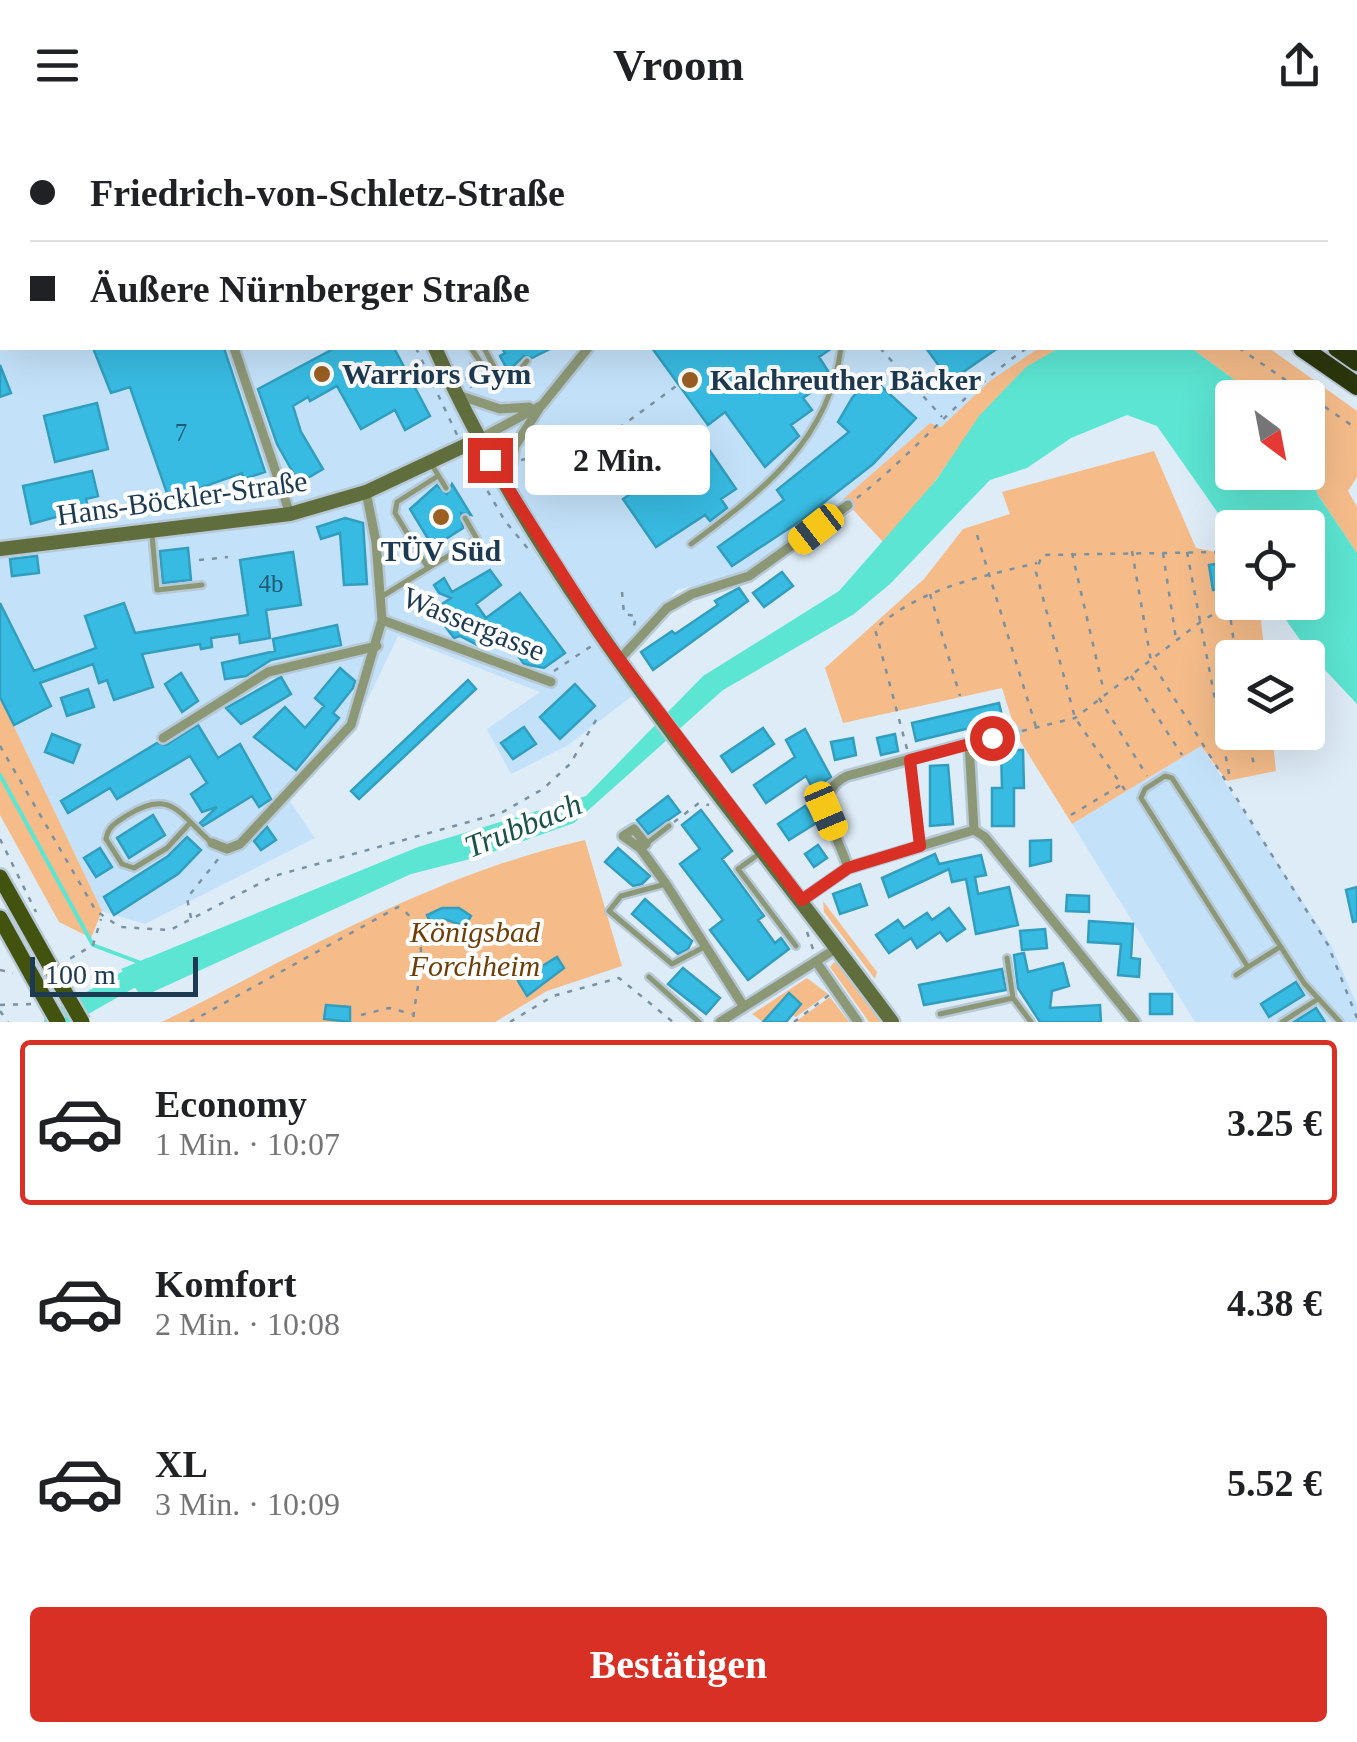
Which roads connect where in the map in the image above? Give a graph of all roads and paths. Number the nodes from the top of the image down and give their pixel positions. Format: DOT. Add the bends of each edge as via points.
graph roads {
  1 [pos="235,350"];
  2 [pos="417,350"];
  3 [pos="436,350"];
  4 [pos="472,350"];
  5 [pos="485,350"];
  6 [pos="586,350"];
  7 [pos="841,350"];
  8 [pos="882,350"];
  9 [pos="1025,350"];
  10 [pos="1243,350"];
  11 [pos="1305,350"];
  12 [pos="527,361"];
  13 [pos="502,380"];
  14 [pos="678,384"];
  15 [pos="1357,386"];
  16 [pos="456,394"];
  17 [pos="542,404"];
  18 [pos="943,418"];
  19 [pos="619,428"];
  20 [pos="1357,429"];
  21 [pos="478,439"];
  22 [pos="462,448"];
  23 [pos="536,458"];
  24 [pos="519,460"];
  25 [pos="434,469"];
  26 [pos="446,488"];
  27 [pos="507,491"];
  28 [pos="366,492"];
  29 [pos="848,505"];
  30 [pos="290,514"];
  31 [pos="465,518"];
  32 [pos="152,532"];
  33 [pos="977,535"];
  34 [pos="691,544"];
  35 [pos="0,549"];
  36 [pos="1187,550"];
  37 [pos="1072,551"];
  38 [pos="1132,551"];
  39 [pos="1162,551"];
  40 [pos="1215,552"];
  41 [pos="228,557"];
  42 [pos="199,560"];
  43 [pos="1040,562"];
  44 [pos="428,568"];
  45 [pos="556,568"];
  46 [pos="990,574"];
  47 [pos="202,585"];
  48 [pos="622,592"];
  49 [pos="929,593"];
  50 [pos="382,597"];
  51 [pos="1215,613"];
  52 [pos="382,620"];
  53 [pos="1203,620"];
  54 [pos="603,638"];
  55 [pos="1176,641"];
  56 [pos="378,646"];
  57 [pos="624,655"];
  58 [pos="1151,661"];
  59 [pos="1130,675"];
  60 [pos="551,682"];
  61 [pos="1215,683"];
  62 [pos="1104,693"];
  63 [pos="960,696"];
  64 [pos="1098,697"];
  65 [pos="599,714"];
  66 [pos="1075,718"];
  67 [pos="1036,728"];
  68 [pos="1015,732"];
  69 [pos="162,738"];
  70 [pos="969,743"];
  71 [pos="0,746"];
  72 [pos="1226,750"];
  73 [pos="1251,750"];
  74 [pos="1182,755"];
  75 [pos="910,760"];
  76 [pos="1255,770"];
  77 [pos="1147,776"];
  78 [pos="1229,780"];
  79 [pos="1122,784"];
  80 [pos="1125,790"];
  81 [pos="711,805"];
  82 [pos="1070,815"];
  83 [pos="190,822"];
  84 [pos="668,826"];
  85 [pos="974,830"];
  86 [pos="212,843"];
  87 [pos="643,846"];
  88 [pos="920,846"];
  89 [pos="226,849"];
  90 [pos="764,850"];
  91 [pos="848,868"];
  92 [pos="0,877"];
  93 [pos="666,884"];
  94 [pos="802,900"];
  95 [pos="0,918"];
  96 [pos="192,921"];
  97 [pos="706,946"];
  98 [pos="796,946"];
  99 [pos="1280,947"];
  100 [pos="837,948"];
  101 [pos="1007,958"];
  102 [pos="816,963"];
  103 [pos="1248,967"];
  104 [pos="0,970"];
  105 [pos="17,973"];
  106 [pos="1236,975"];
  107 [pos="650,977"];
  108 [pos="835,991"];
  109 [pos="1014,998"];
  110 [pos="1318,999"];
  111 [pos="744,1007"];
  112 [pos="0,1011"];
  113 [pos="940,1014"];
  114 [pos="361,1015"];
  115 [pos="414,1015"];
  116 [pos="1357,1018"];
  117 [pos="8,1022"];
  118 [pos="58,1022"];
  119 [pos="82,1022"];
  120 [pos="190,1022"];
  121 [pos="413,1022"];
  122 [pos="510,1022"];
  123 [pos="672,1022"];
  124 [pos="699,1022"];
  125 [pos="720,1022"];
  126 [pos="794,1022"];
  127 [pos="858,1022"];
  128 [pos="892,1022"];
  129 [pos="1031,1022"];
  130 [pos="1135,1022"];
  131 [pos="1282,1022"];
  132 [pos="1340,1022"];
  1 -- 30 [label="street"];
  2 -- 22 [label="path"];
  3 -- 16 [label="main road"];
  4 -- 13 [label="lane" via="483,371"];
  5 -- 13 [label="lane"];
  6 -- 17 [label="street"];
  7 -- 34 [label="lane" via="837,379 807,443"];
  8 -- 18 [label="path"];
  9 -- 18 [label="path" via="978,382"];
  10 -- 20 [label="path"];
  11 -- 15 [label="highway"];
  12 -- 13 [label="lane" via="513,378"];
  14 -- 19 [label="path"];
  16 -- 17 [label="street" via="500,409"];
  16 -- 21 [label="main road"];
  17 -- 21 [label="street"];
  17 -- 27 [label="street" via="515,446"];
  18 -- 29 [label="path" via="906,460"];
  21 -- 22 [label="main road, Hans-Böckler-Straße"];
  21 -- 27 [label="main road"];
  22 -- 25 [label="main road, Hans-Böckler-Straße"];
  22 -- 45 [label="path" via="525,548"];
  23 -- 24 [label="path"];
  25 -- 26 [label="lane"];
  25 -- 28 [label="main road, Hans-Böckler-Straße"];
  25 -- 44 [label="lane" via="396,502 395,513"];
  27 -- 45 [label="main road"];
  28 -- 30 [label="main road, Hans-Böckler-Straße"];
  28 -- 50 [label="street, Wassergasse"];
  29 -- 57 [label="street" via="749,576 667,608"];
  30 -- 32 [label="main road, Hans-Böckler-Straße"];
  31 -- 44 [label="lane" via="477,539"];
  32 -- 35 [label="main road, Hans-Böckler-Straße"];
  32 -- 47 [label="lane" via="158,590"];
  33 -- 46 [label="path"];
  36 -- 39 [label="path"];
  36 -- 40 [label="path"];
  36 -- 53 [label="path"];
  37 -- 38 [label="path"];
  37 -- 43 [label="path" via="1042,554"];
  37 -- 62 [label="path"];
  38 -- 39 [label="path"];
  38 -- 58 [label="path"];
  39 -- 55 [label="path"];
  41 -- 42 [label="path"];
  43 -- 46 [label="path"];
  43 -- 66 [label="path" via="1036,572"];
  44 -- 50 [label="lane"];
  45 -- 54 [label="main road"];
  46 -- 49 [label="path"];
  46 -- 67 [label="path"];
  48 -- 57 [label="path" via="624,614 636,616"];
  49 -- 63 [label="path"];
  49 -- 75 [label="path" via="875,629"];
  50 -- 52 [label="street, Wassergasse"];
  51 -- 53 [label="path"];
  52 -- 56 [label="street"];
  52 -- 60 [label="street, Wassergasse"];
  53 -- 55 [label="path"];
  53 -- 61 [label="path"];
  54 -- 57 [label="main road"];
  54 -- 60 [label="path" via="555,670"];
  55 -- 58 [label="path"];
  56 -- 69 [label="street" via="268,672"];
  56 -- 89 [label="street" via="350,725 240,844"];
  57 -- 90 [label="main road"];
  58 -- 59 [label="path"];
  58 -- 78 [label="path"];
  59 -- 62 [label="path"];
  59 -- 74 [label="path"];
  62 -- 64 [label="path"];
  64 -- 66 [label="path"];
  64 -- 77 [label="path"];
  65 -- 96 [label="path" via="570,764 520,804 476,822 288,870"];
  66 -- 67 [label="path"];
  66 -- 79 [label="path"];
  67 -- 68 [label="path"];
  68 -- 70 [label="street"];
  70 -- 75 [label="street"];
  70 -- 85 [label="street"];
  71 -- 96 [label="path" via="102,917 142,929 170,930"];
  72 -- 78 [label="path"];
  73 -- 76 [label="path"];
  75 -- 88 [label="lane"];
  75 -- 91 [label="street" via="830,787 826,811"];
  78 -- 116 [label="path" via="1328,945"];
  79 -- 80 [label="path"];
  79 -- 82 [label="path"];
  81 -- 84 [label="path" via="699,803"];
  83 -- 83 [label="lane" via="157,801 114,824 106,840 122,864 134,868"];
  83 -- 86 [label="lane"];
  84 -- 87 [label="lane"];
  85 -- 88 [label="street"];
  85 -- 130 [label="street"];
  86 -- 89 [label="street"];
  87 -- 93 [label="street"];
  88 -- 91 [label="street"];
  89 -- 96 [label="path" via="187,898"];
  90 -- 94 [label="main road"];
  90 -- 98 [label="lane" via="738,869"];
  91 -- 94 [label="street"];
  92 -- 119 [label="main road, bridge"];
  93 -- 97 [label="street"];
  93 -- 97 [label="lane" via="621,896 609,911 672,964"];
  94 -- 100 [label="main road"];
  95 -- 118 [label="main road, bridge"];
  97 -- 111 [label="street"];
  99 -- 103 [label="lane"];
  99 -- 103 [label="lane" via="1172,778 1145,788 1141,798"];
  99 -- 110 [label="lane"];
  100 -- 102 [label="street"];
  100 -- 128 [label="main road"];
  101 -- 109 [label="lane"];
  102 -- 108 [label="street"];
  102 -- 111 [label="street"];
  103 -- 106 [label="lane"];
  104 -- 105 [label="path"];
  107 -- 124 [label="lane"];
  108 -- 126 [label="path"];
  108 -- 127 [label="street"];
  109 -- 113 [label="lane"];
  109 -- 129 [label="lane"];
  110 -- 131 [label="lane"];
  110 -- 132 [label="lane"];
  111 -- 125 [label="street"];
  112 -- 117 [label="path"];
  114 -- 115 [label="path" via="388,1008"];
  115 -- 120 [label="path" via="422,948 398,907"];
  115 -- 121 [label="path"];
  122 -- 123 [label="path" via="554,996 619,978"];
}
